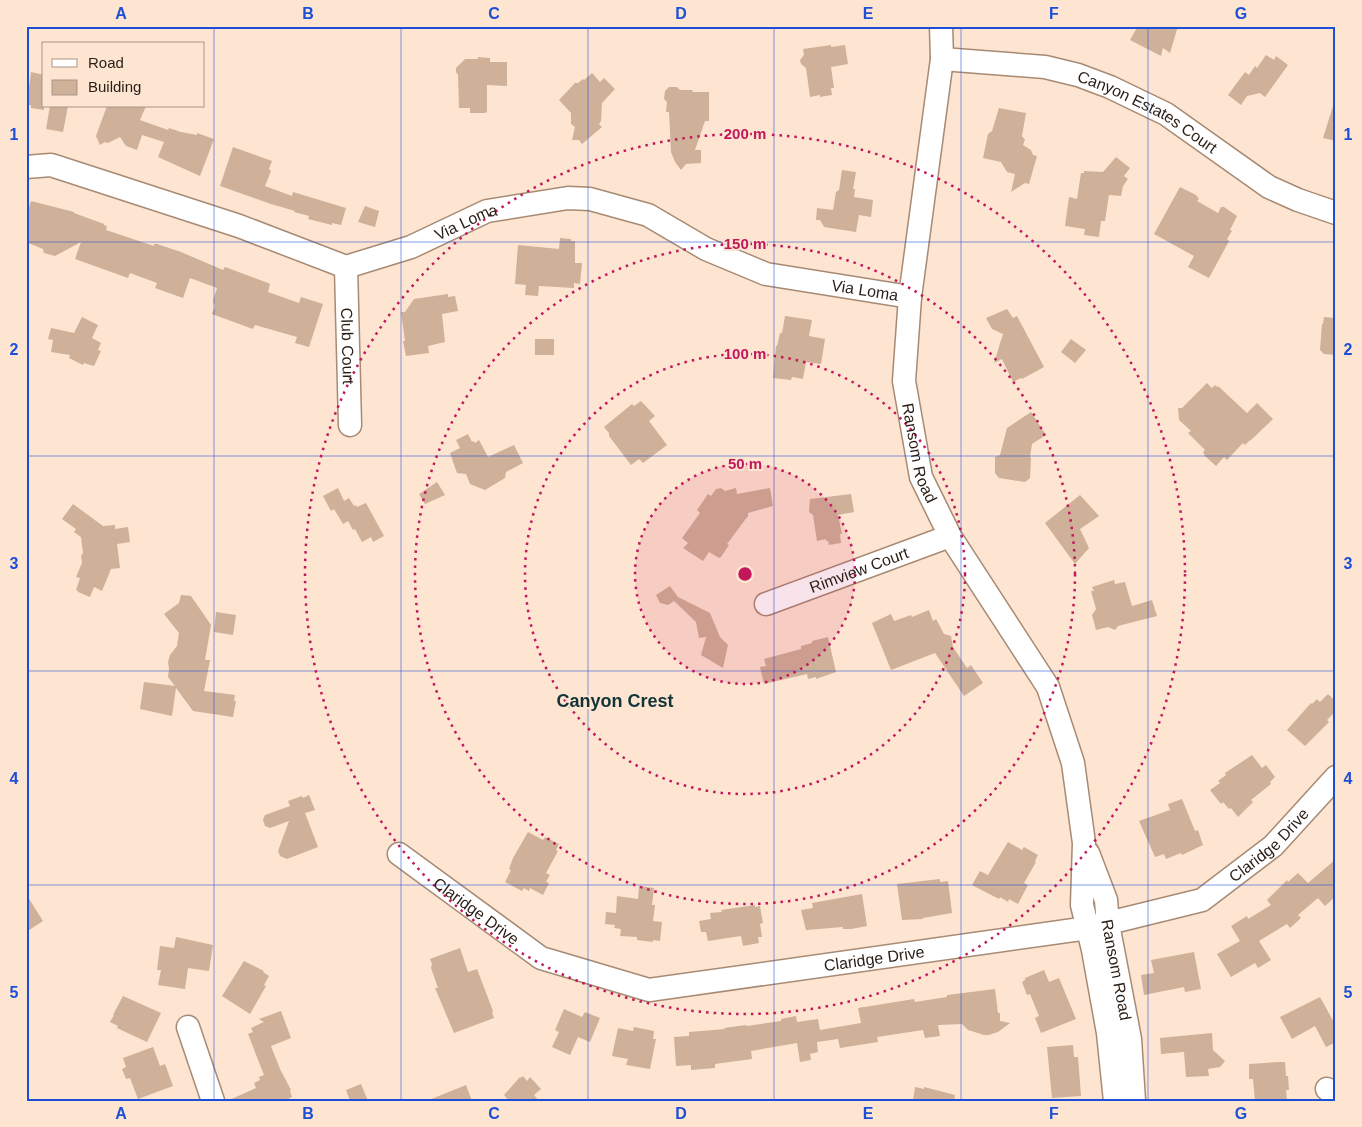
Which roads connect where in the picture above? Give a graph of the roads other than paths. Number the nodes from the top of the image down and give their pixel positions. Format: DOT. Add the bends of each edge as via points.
graph roads {
  1 [pos="941,26"];
  2 [pos="942,59"];
  3 [pos="26,167"];
  4 [pos="1336,213"];
  5 [pos="346,267"];
  6 [pos="910,297"];
  7 [pos="350,425"];
  8 [pos="950,536"];
  9 [pos="766,604"];
  10 [pos="1336,777"];
  11 [pos="399,854"];
  12 [pos="1098,926"];
  13 [pos="188,1027"];
  14 [pos="213,1101"];
  15 [pos="1115,1101"];
  16 [pos="1134,1101"];
  1 -- 2 [label="street, Ransom Road"];
  2 -- 4 [label="street, Canyon Estates Court" via="1045,67 1110,87 1166,114 1269,187"];
  2 -- 6 [label="street, Ransom Road"];
  3 -- 5 [label="street" via="50,166 239,226"];
  5 -- 6 [label="street, Via Loma" via="411,247 487,211 568,198 590,199 648,215 706,249 766,274"];
  5 -- 7 [label="street, Club Court"];
  6 -- 8 [label="street, Ransom Road" via="904,381 921,477"];
  8 -- 9 [label="street, Rimview Court"];
  8 -- 12 [label="street, Ransom Road" via="1048,687 1073,763 1084,843 1082,905"];
  10 -- 12 [label="street, Claridge Drive" via="1273,846 1202,900"];
  11 -- 12 [label="street, Claridge Drive" via="541,958 649,990"];
  12 -- 15 [label="street, Ransom Road" via="1093,950 1108,1033"];
  12 -- 16 [label="street, Ransom Road" via="1130,1039"];
  13 -- 14 [label="street"];
}
